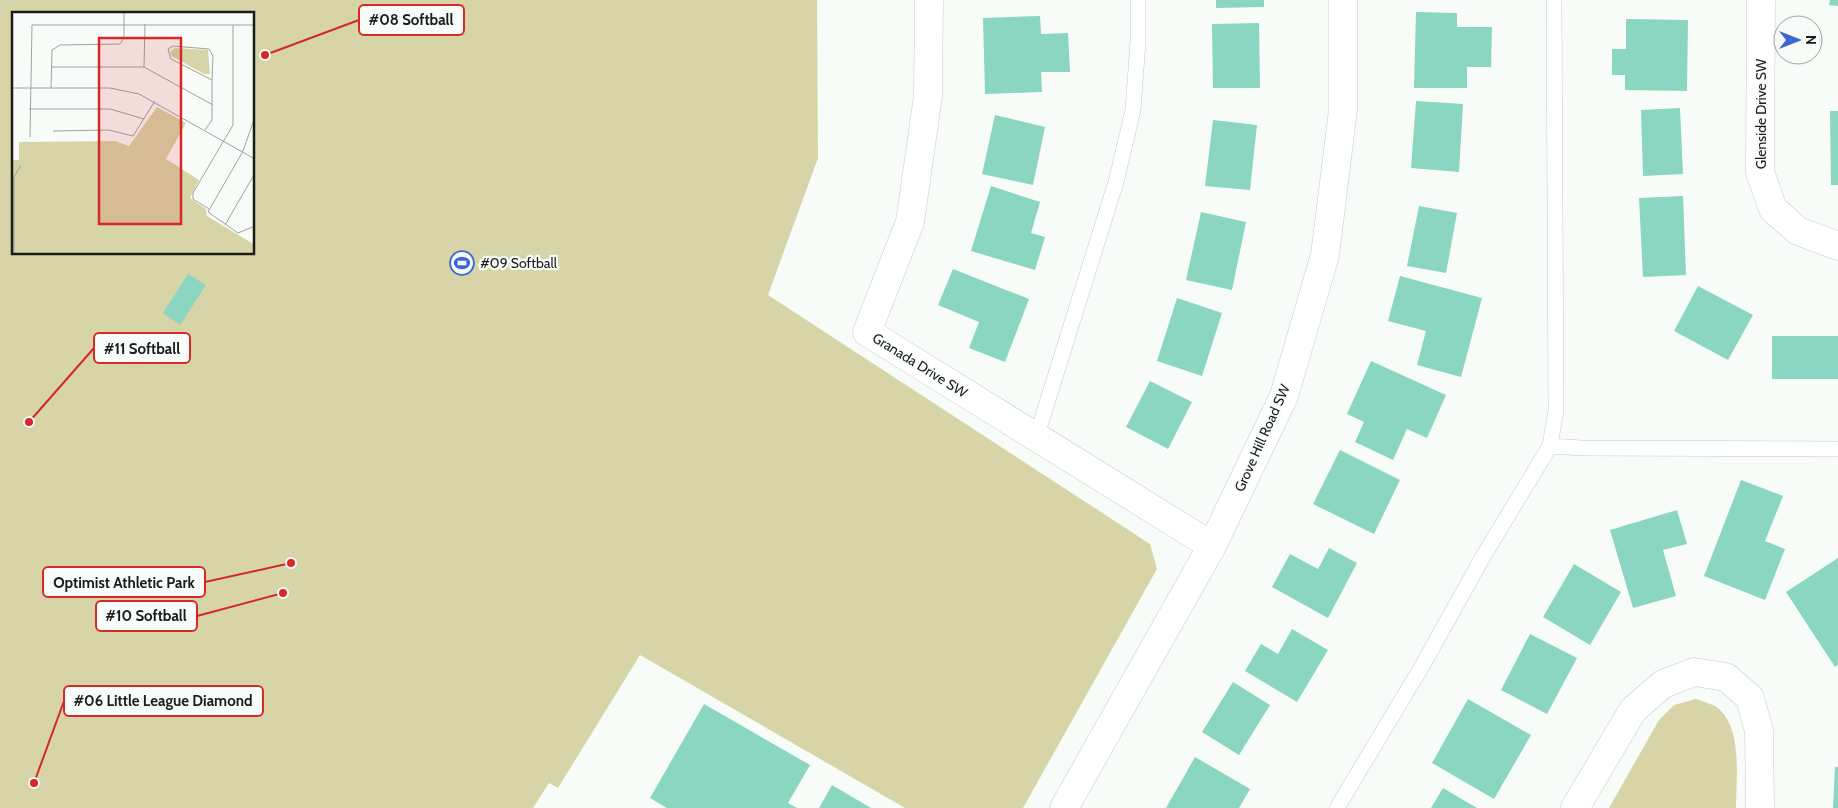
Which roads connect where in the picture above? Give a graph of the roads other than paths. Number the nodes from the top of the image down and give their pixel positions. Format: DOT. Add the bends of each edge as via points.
graph roads {
  1 [pos="929,0"];
  2 [pos="1138,0"];
  3 [pos="1343,0"];
  4 [pos="1554,0"];
  5 [pos="1761,0"];
  6 [pos="1838,246"];
  7 [pos="1036,438"];
  8 [pos="1550,446"];
  9 [pos="1838,449"];
  10 [pos="1212,546"];
  11 [pos="1064,808"];
  12 [pos="1337,808"];
  13 [pos="1575,808"];
  14 [pos="1760,808"];
  1 -- 7 [label="street, Granada Drive SW" via="928,96 910,222 867,332"];
  2 -- 7 [label="lane" via="1133,110 1116,182"];
  3 -- 10 [label="street, Grove Hill Road SW" via="1343,110 1325,255 1284,396"];
  4 -- 8 [label="lane" via="1556,410"];
  5 -- 6 [label="street, Glenside Drive SW" via="1760,172 1773,209 1798,231"];
  7 -- 10 [label="street, Granada Drive SW"];
  8 -- 9 [label="lane"];
  8 -- 12 [label="lane"];
  10 -- 11 [label="street, Grove Hill Road SW"];
  13 -- 14 [label="street" via="1632,710 1663,684 1694,672 1726,677 1750,698 1759,731"];
}
